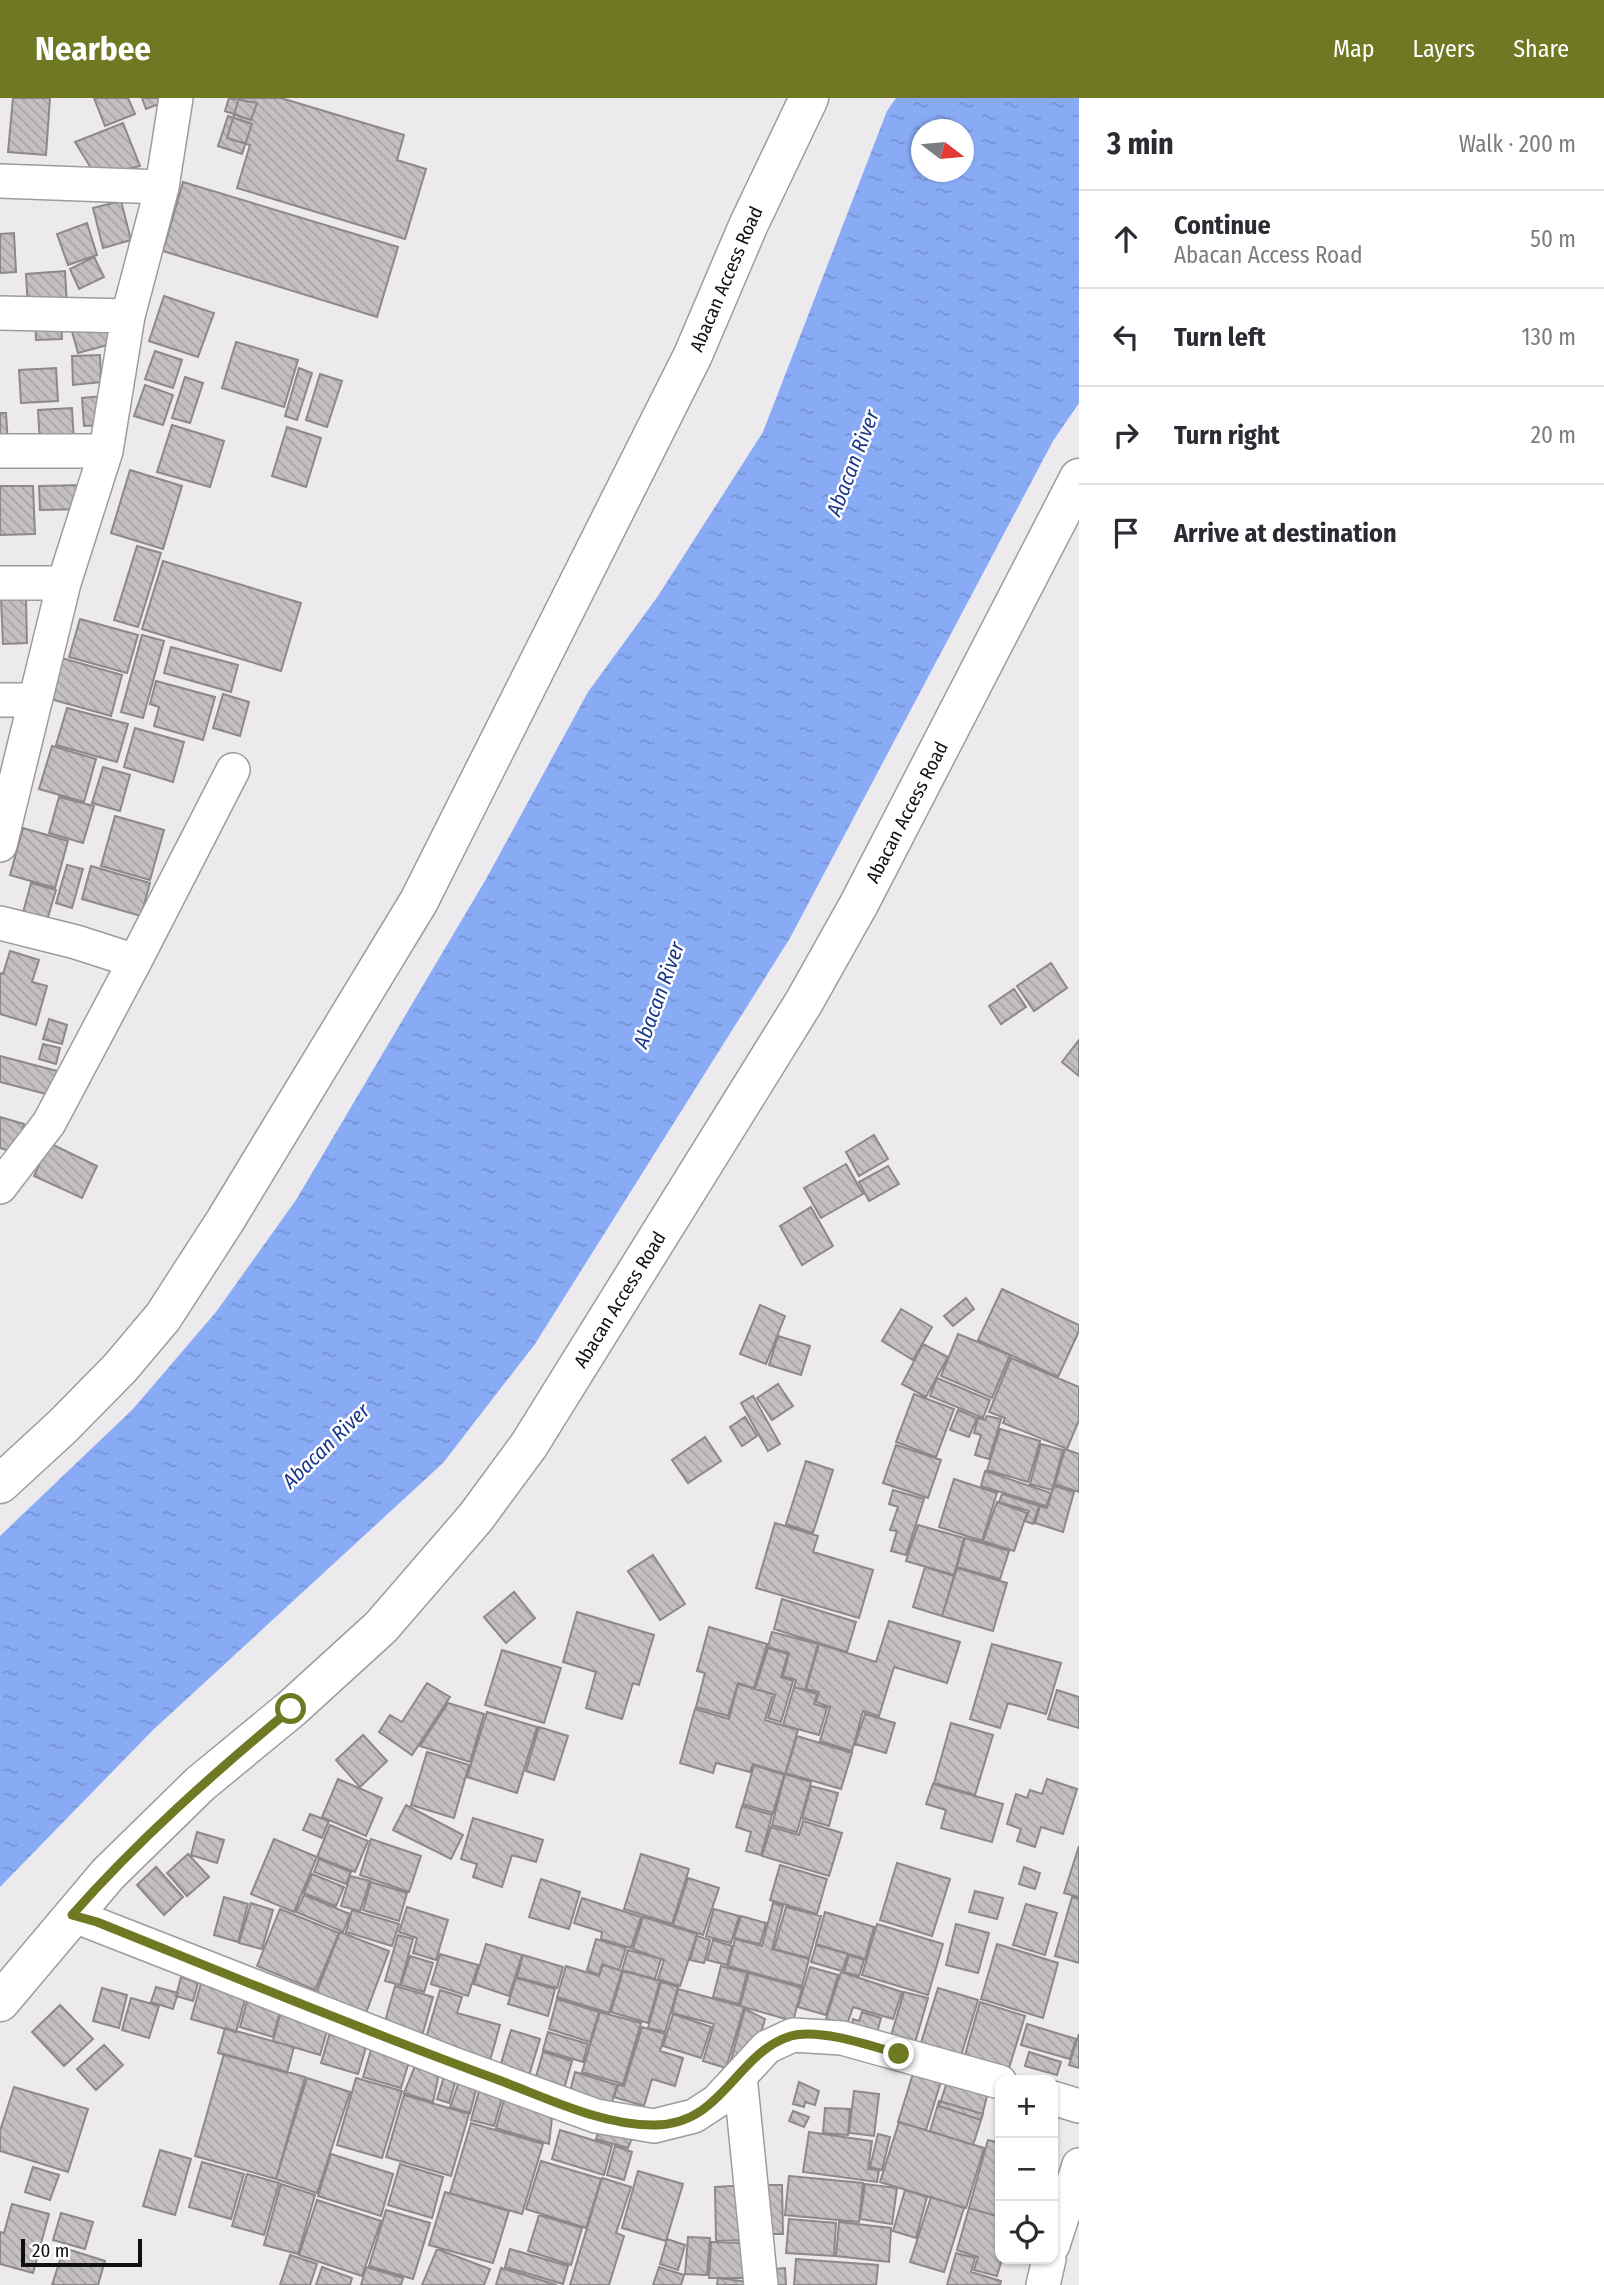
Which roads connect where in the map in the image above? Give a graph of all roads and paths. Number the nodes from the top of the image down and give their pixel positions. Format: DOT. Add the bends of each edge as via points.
graph roads {
  1 [pos="176,98"];
  2 [pos="809,98"];
  3 [pos="0,181"];
  4 [pos="162,187"];
  5 [pos="0,313"];
  6 [pos="128,316"];
  7 [pos="0,451"];
  8 [pos="106,451"];
  9 [pos="1079,478"];
  10 [pos="0,583"];
  11 [pos="64,583"];
  12 [pos="35,700"];
  13 [pos="0,701"];
  14 [pos="233,769"];
  15 [pos="0,845"];
  16 [pos="0,923"];
  17 [pos="135,961"];
  18 [pos="0,1187"];
  19 [pos="0,1484"];
  20 [pos="72,1915"];
  21 [pos="0,2002"];
  22 [pos="740,2076"];
  23 [pos="995,2081"];
  24 [pos="1058,2100"];
  25 [pos="1079,2106"];
  26 [pos="1079,2165"];
  27 [pos="1058,2230"];
  28 [pos="1048,2264"];
  29 [pos="761,2285"];
  30 [pos="1043,2285"];
  1 -- 4 [label="street"];
  2 -- 19 [label="street, Abacan Access Road" via="693,355 419,901 163,1317 120,1368"];
  3 -- 4 [label="street"];
  4 -- 6 [label="street"];
  5 -- 6 [label="street"];
  6 -- 8 [label="street"];
  7 -- 8 [label="street"];
  8 -- 11 [label="street"];
  9 -- 20 [label="street, Abacan Access Road" via="816,980 529,1445 476,1517 381,1627 200,1784"];
  10 -- 11 [label="street"];
  11 -- 12 [label="street"];
  12 -- 13 [label="street"];
  12 -- 15 [label="street"];
  14 -- 17 [label="street"];
  16 -- 17 [label="street"];
  17 -- 18 [label="street" via="49,1123"];
  20 -- 21 [label="street, Abacan Access Road"];
  20 -- 22 [label="street" via="596,2116 654,2126 694,2116 717,2101"];
  22 -- 23 [label="street" via="767,2047 793,2035 842,2038"];
  22 -- 29 [label="street"];
  24 -- 25 [label="street"];
  26 -- 27 [label="street"];
  28 -- 30 [label="street"];
}
